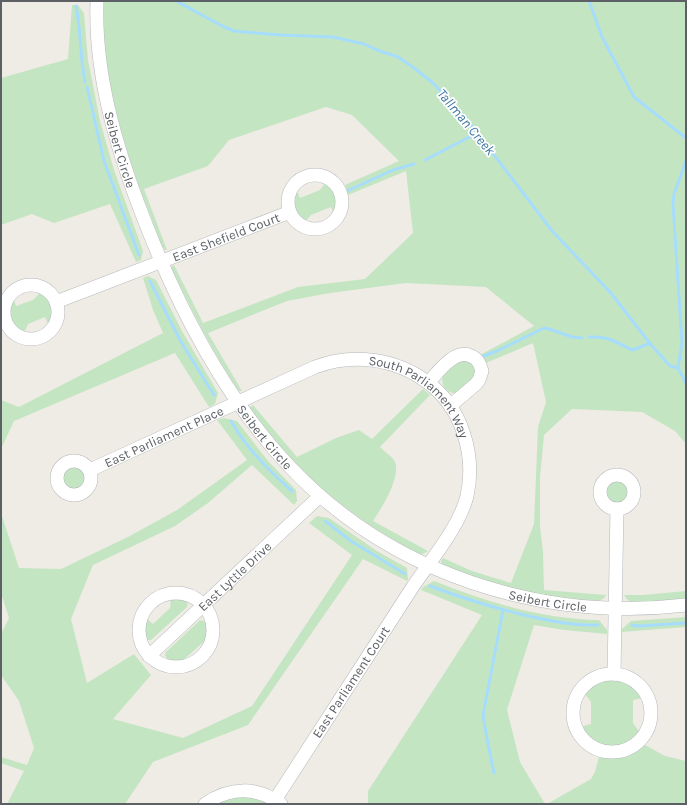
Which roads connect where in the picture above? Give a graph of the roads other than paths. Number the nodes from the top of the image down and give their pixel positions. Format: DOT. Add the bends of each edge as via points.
graph roads {
  1 [pos="97,1"];
  2 [pos="290,212"];
  3 [pos="161,261"];
  4 [pos="56,302"];
  5 [pos="428,382"];
  6 [pos="238,402"];
  7 [pos="450,406"];
  8 [pos="90,470"];
  9 [pos="320,496"];
  10 [pos="617,509"];
  11 [pos="428,565"];
  12 [pos="204,604"];
  13 [pos="686,605"];
  14 [pos="615,609"];
  15 [pos="149,656"];
  16 [pos="614,674"];
  17 [pos="278,802"];
  18 [pos="206,804"];
  1 -- 3 [label="street, Seibert Circle" via="100,61 111,115 132,187"];
  2 -- 2 [label="street, East Shefield Court" via="304,226 314,229 324,227 333,222 339,214 342,204 339,190 334,182 326,177 313,175 304,178 291,190 288,199"];
  2 -- 3 [label="street, East Shefield Court"];
  3 -- 4 [label="street, East Shefield Court"];
  3 -- 6 [label="street, Seibert Circle" via="194,329"];
  4 -- 4 [label="street" via="43,288 31,285 19,288 6,301 5,320 17,335 36,338 48,332 56,322"];
  5 -- 6 [label="street, South Parliament Way" via="394,364 369,360 340,360 315,367"];
  5 -- 7 [label="street, South Parliament Way" via="440,392"];
  5 -- 7 [label="street" via="457,356 464,354 476,359 482,371 479,380"];
  6 -- 8 [label="street, East Parliament Place"];
  6 -- 9 [label="street, Seibert Circle" via="280,456"];
  7 -- 11 [label="street, South Parliament Way" via="462,428 468,449 468,488 464,504 453,527"];
  9 -- 11 [label="street, Seibert Circle" via="378,539"];
  9 -- 12 [label="street, East Lyttle Drive"];
  10 -- 14 [label="street"];
  11 -- 14 [label="street, Seibert Circle" via="477,585 528,599"];
  11 -- 17 [label="street, East Parliament Court"];
  12 -- 15 [label="street, East Lyttle Drive"];
  12 -- 15 [label="street" via="212,618 214,633 209,648 199,660 185,666 169,666"];
  12 -- 15 [label="street" via="191,595 176,592 161,596 148,605 139,626 141,642"];
  13 -- 14 [label="street, Seibert Circle"];
  14 -- 16 [label="street"];
  16 -- 16 [label="street" via="600,676 588,682 576,698 573,712 575,725 586,742 598,749 612,752 625,750 637,743 649,727 651,714 647,694 638,684 627,677"];
  17 -- 18 [label="street, East Parliament Court" via="256,792 236,791 217,796"];
}
